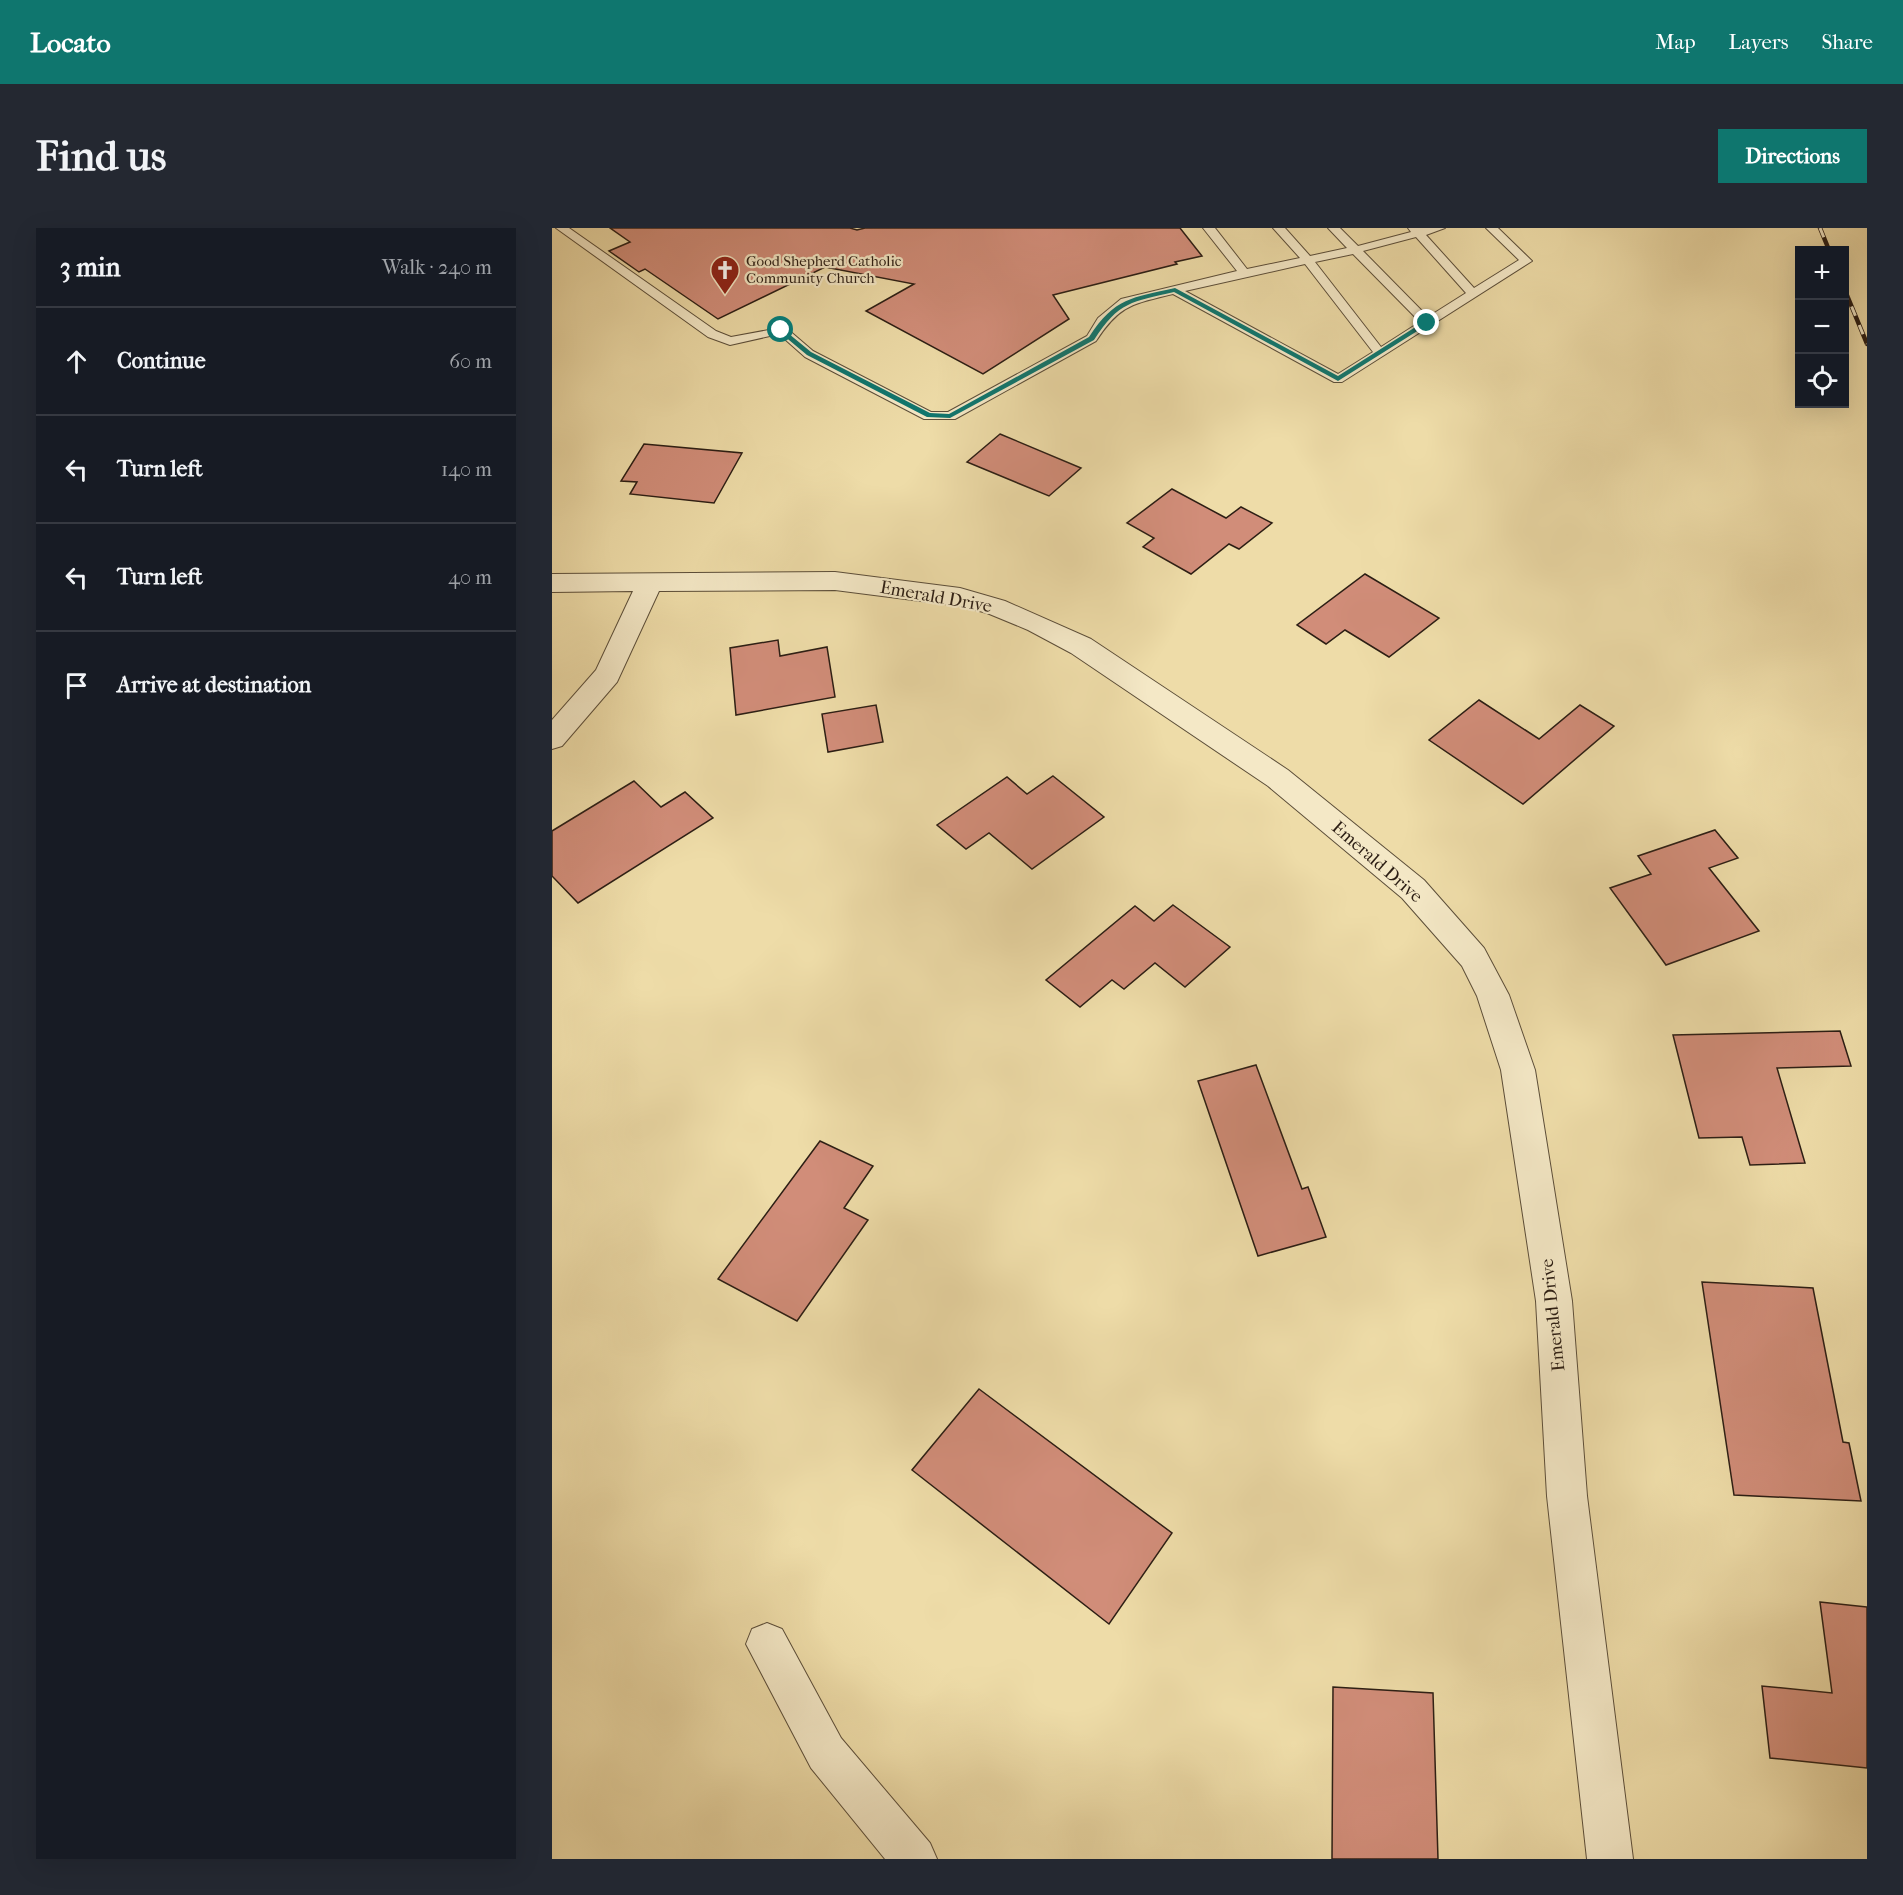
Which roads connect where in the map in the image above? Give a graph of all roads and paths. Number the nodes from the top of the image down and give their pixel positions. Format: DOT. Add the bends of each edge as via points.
graph roads {
  1 [pos="562,228"];
  2 [pos="1209,228"];
  3 [pos="1279,228"];
  4 [pos="1334,228"];
  5 [pos="1439,228"];
  6 [pos="1492,228"];
  7 [pos="1417,231"];
  8 [pos="1354,250"];
  9 [pos="1308,260"];
  10 [pos="1244,273"];
  11 [pos="1175,290"];
  12 [pos="1473,294"];
  13 [pos="1427,323"];
  14 [pos="1380,353"];
  15 [pos="650,582"];
  16 [pos="552,583"];
  17 [pos="552,739"];
  18 [pos="766,1644"];
  19 [pos="914,1859"];
  20 [pos="1611,1859"];
  1 -- 11 [label="lane" via="712,334 730,341 781,330 809,354 929,416 950,416 1092,338 1102,321 1125,302"];
  2 -- 10 [label="lane"];
  3 -- 9 [label="lane"];
  4 -- 8 [label="lane"];
  5 -- 7 [label="lane"];
  6 -- 12 [label="lane" via="1526,261"];
  7 -- 8 [label="lane"];
  7 -- 12 [label="lane"];
  8 -- 9 [label="lane"];
  8 -- 13 [label="lane"];
  9 -- 10 [label="lane"];
  9 -- 14 [label="lane"];
  10 -- 11 [label="lane"];
  11 -- 14 [label="lane" via="1338,379"];
  12 -- 13 [label="lane"];
  13 -- 14 [label="lane"];
  15 -- 16 [label="street, Emerald Drive"];
  15 -- 17 [label="street" via="607,675"];
  15 -- 20 [label="street, Emerald Drive" via="835,581 960,597 1037,624 1081,646 1278,778 1413,890 1473,957 1493,995 1518,1070 1554,1301 1567,1497"];
  18 -- 19 [label="street" via="826,1753"];
}
